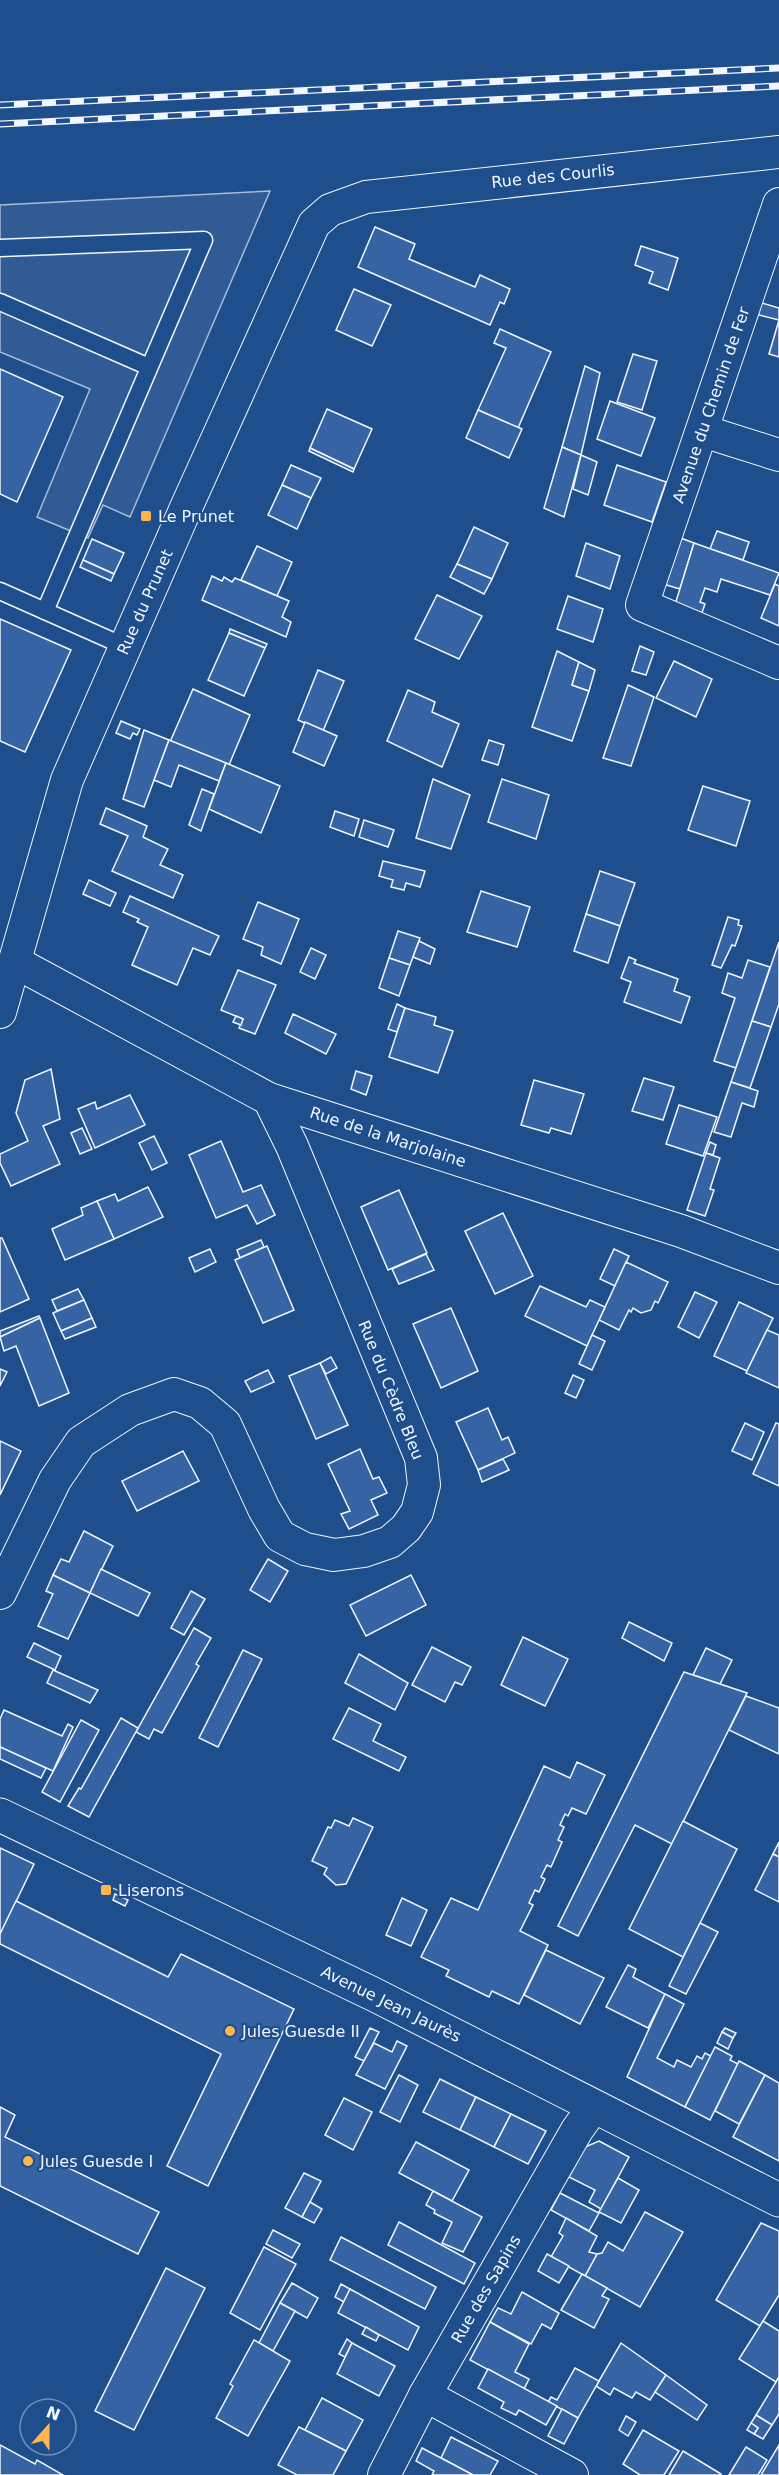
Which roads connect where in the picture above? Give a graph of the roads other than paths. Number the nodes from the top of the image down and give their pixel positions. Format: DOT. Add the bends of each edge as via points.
graph roads {
  1 [pos="779,152"];
  2 [pos="779,204"];
  3 [pos="330,210"];
  4 [pos="0,248"];
  5 [pos="0,302"];
  6 [pos="149,367"];
  7 [pos="703,431"];
  8 [pos="779,455"];
  9 [pos="0,591"];
  10 [pos="45,611"];
  11 [pos="126,646"];
  12 [pos="779,663"];
  13 [pos="13,940"];
  14 [pos="0,1012"];
  15 [pos="268,1099"];
  16 [pos="779,1268"];
  17 [pos="0,1593"];
  18 [pos="0,1815"];
  19 [pos="594,2106"];
  20 [pos="779,2199"];
  21 [pos="425,2395"];
  22 [pos="384,2475"];
  23 [pos="572,2475"];
  1 -- 3 [label="street, Rue des Courlis" via="366,197"];
  2 -- 7 [label="street, Avenue du Chemin de Fer"];
  3 -- 11 [label="street, Rue du Prunet" via="314,225 303,247"];
  4 -- 6 [label="lane" via="204,240"];
  5 -- 6 [label="lane"];
  6 -- 10 [label="lane"];
  7 -- 8 [label="street"];
  7 -- 12 [label="street, Avenue du Chemin de Fer" via="642,605"];
  9 -- 10 [label="lane"];
  10 -- 11 [label="lane"];
  11 -- 13 [label="street, Rue du Prunet" via="67,780"];
  13 -- 14 [label="street, Rue du Prunet"];
  13 -- 15 [label="street, Rue de la Marjolaine"];
  15 -- 16 [label="street, Rue de la Marjolaine" via="681,1230"];
  15 -- 17 [label="street, Rue du Cèdre Bleu" via="292,1146 421,1458 424,1485 417,1512 390,1542 364,1551 334,1555 305,1549 280,1536 225,1424 200,1403 174,1394 130,1410 81,1442 55,1480"];
  18 -- 19 [label="main road, Avenue Jean Jaurès" via="373,1994"];
  19 -- 20 [label="main road, Avenue Jean Jaurès"];
  19 -- 21 [label="street, Rue des Sapins"];
  21 -- 22 [label="street, Rue des Sapins"];
  21 -- 23 [label="street"];
}
